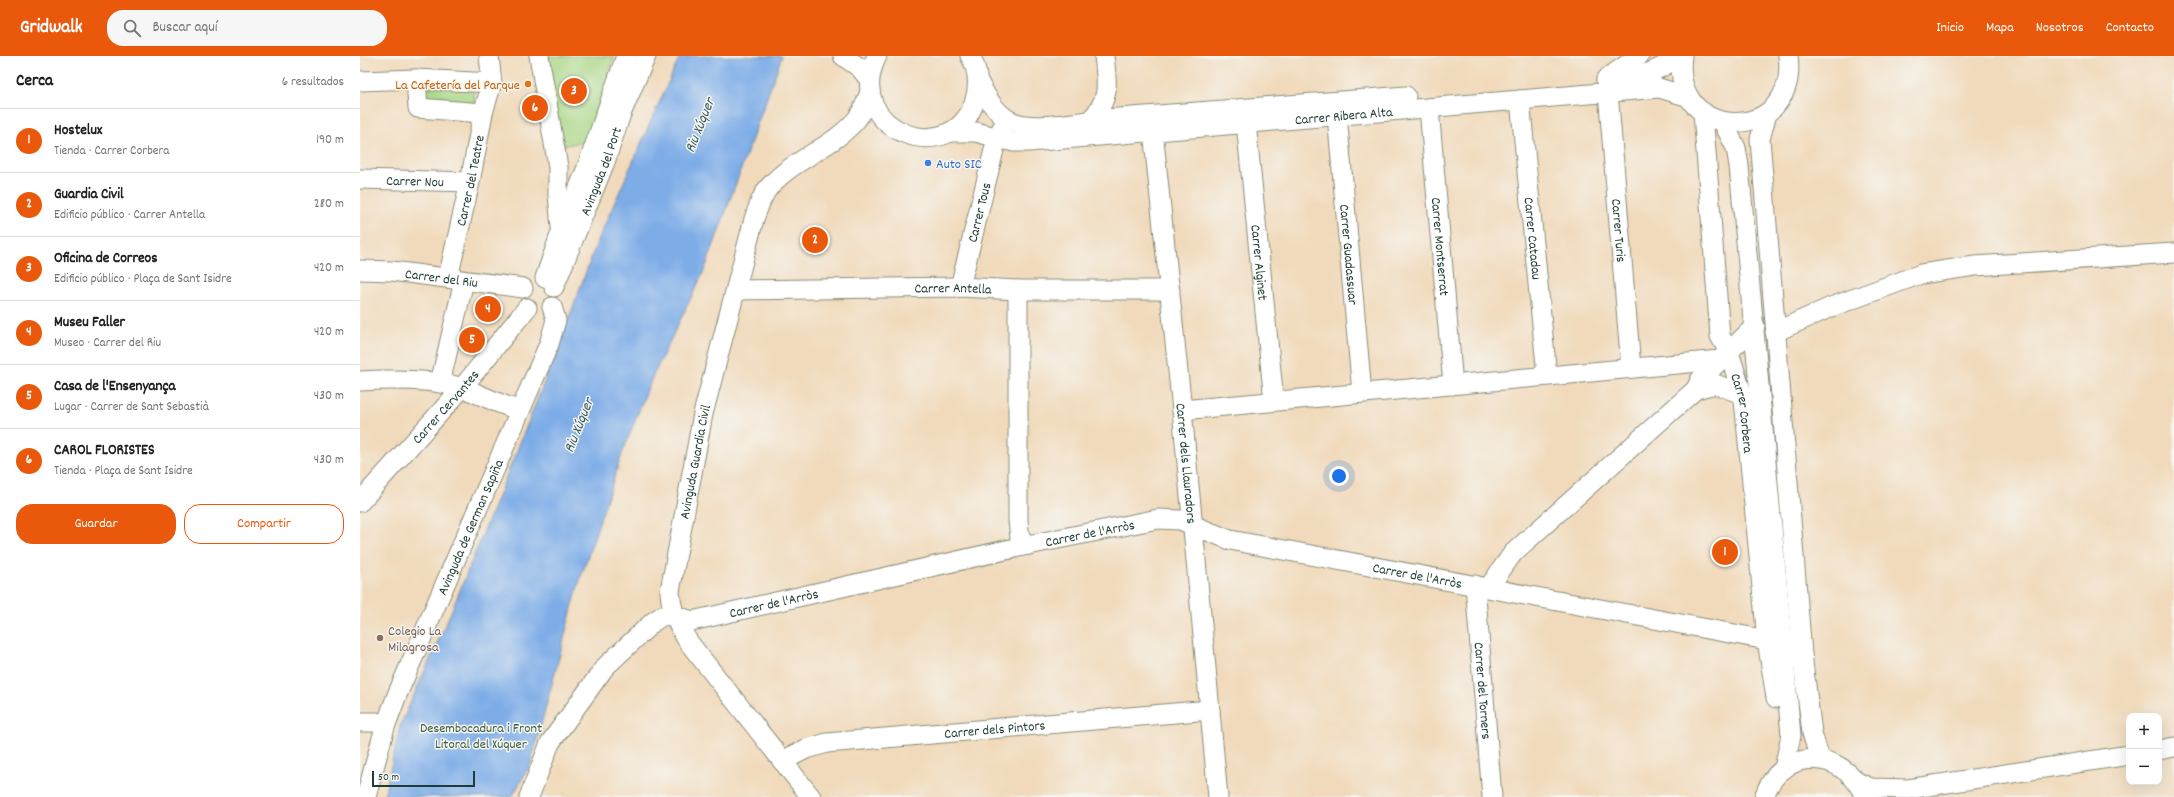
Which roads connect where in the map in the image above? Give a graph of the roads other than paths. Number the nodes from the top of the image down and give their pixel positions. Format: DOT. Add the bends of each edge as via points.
graph roads {
  1 [pos="489,56"];
  2 [pos="539,56"];
  3 [pos="626,56"];
  4 [pos="646,56"];
  5 [pos="843,56"];
  6 [pos="876,56"];
  7 [pos="1104,56"];
  8 [pos="1640,56"];
  9 [pos="1679,56"];
  10 [pos="1682,56"];
  11 [pos="1788,56"];
  12 [pos="972,58"];
  13 [pos="416,79"];
  14 [pos="360,81"];
  15 [pos="978,81"];
  16 [pos="492,82"];
  17 [pos="870,86"];
  18 [pos="1605,87"];
  19 [pos="1689,97"];
  20 [pos="1520,100"];
  21 [pos="1429,108"];
  22 [pos="1703,112"];
  23 [pos="484,113"];
  24 [pos="1767,114"];
  25 [pos="1337,115"];
  26 [pos="1090,120"];
  27 [pos="1012,122"];
  28 [pos="1723,122"];
  29 [pos="1246,123"];
  30 [pos="848,129"];
  31 [pos="893,129"];
  32 [pos="1153,131"];
  33 [pos="950,132"];
  34 [pos="997,138"];
  35 [pos="558,167"];
  36 [pos="586,170"];
  37 [pos="360,179"];
  38 [pos="470,182"];
  39 [pos="562,229"];
  40 [pos="2174,253"];
  41 [pos="360,270"];
  42 [pos="456,279"];
  43 [pos="550,283"];
  44 [pos="960,287"];
  45 [pos="523,288"];
  46 [pos="736,290"];
  47 [pos="1018,290"];
  48 [pos="1170,290"];
  49 [pos="552,307"];
  50 [pos="527,308"];
  51 [pos="1755,326"];
  52 [pos="1776,332"];
  53 [pos="1724,356"];
  54 [pos="1631,368"];
  55 [pos="1547,376"];
  56 [pos="360,381"];
  57 [pos="440,383"];
  58 [pos="1453,385"];
  59 [pos="462,388"];
  60 [pos="1696,390"];
  61 [pos="1362,393"];
  62 [pos="1742,394"];
  63 [pos="1274,401"];
  64 [pos="520,410"];
  65 [pos="1182,410"];
  66 [pos="360,502"];
  67 [pos="1192,525"];
  68 [pos="1028,545"];
  69 [pos="1482,586"];
  70 [pos="674,615"];
  71 [pos="1767,640"];
  72 [pos="1210,710"];
  73 [pos="1789,710"];
  74 [pos="360,722"];
  75 [pos="385,728"];
  76 [pos="381,746"];
  77 [pos="2174,747"];
  78 [pos="2162,749"];
  79 [pos="2126,755"];
  80 [pos="1820,759"];
  81 [pos="782,761"];
  82 [pos="1784,769"];
  83 [pos="360,780"];
  84 [pos="1861,790"];
  85 [pos="1902,793"];
  86 [pos="1763,794"];
  87 [pos="366,797"];
  88 [pos="529,797"];
  89 [pos="811,797"];
  90 [pos="1218,797"];
  91 [pos="1492,797"];
  1 -- 16 [label="street"];
  2 -- 35 [label="street"];
  3 -- 36 [label="street, Avinguda del Port"];
  4 -- 43 [label="street, Avinguda del Port" via="621,114 605,162"];
  5 -- 17 [label="street" via="860,68"];
  6 -- 17 [label="street, Avinguda Guardia Civil"];
  7 -- 26 [label="street" via="1107,92 1100,111"];
  8 -- 18 [label="street, Carrer Ribera Alta"];
  9 -- 18 [label="street, Carrer Ribera Alta" via="1662,69"];
  10 -- 19 [label="street" via="1683,84"];
  11 -- 24 [label="street" via="1790,70 1787,87 1779,102"];
  12 -- 15 [label="street"];
  13 -- 14 [label="street"];
  13 -- 16 [label="street"];
  13 -- 23 [label="street" via="418,108"];
  15 -- 27 [label="street, Carrer Ribera Alta" via="988,100"];
  15 -- 33 [label="street" via="974,105 968,116"];
  16 -- 23 [label="street, Carrer del Teatre"];
  17 -- 30 [label="street, Avinguda Guardia Civil" via="857,119"];
  17 -- 31 [label="street" via="874,106 882,119"];
  18 -- 19 [label="street, Carrer Ribera Alta" via="1659,88"];
  18 -- 20 [label="street, Carrer Ribera Alta"];
  18 -- 26 [label="street, Carrer Ribera Alta"];
  18 -- 54 [label="street, Carrer Turis"];
  19 -- 22 [label="street"];
  20 -- 21 [label="street, Carrer Ribera Alta"];
  20 -- 55 [label="street, Carrer Catadau"];
  21 -- 25 [label="street, Carrer Ribera Alta"];
  21 -- 58 [label="street, Carrer Montserrat"];
  22 -- 28 [label="street"];
  22 -- 53 [label="street, Carrer Corbera" via="1720,336"];
  23 -- 38 [label="street, Carrer del Teatre"];
  24 -- 28 [label="street" via="1738,123"];
  24 -- 52 [label="street" via="1760,139"];
  25 -- 29 [label="street, Carrer Ribera Alta"];
  25 -- 61 [label="street, Carrer Guadassuar"];
  26 -- 27 [label="street, Carrer Ribera Alta" via="1032,126"];
  27 -- 34 [label="street" via="1003,126"];
  28 -- 51 [label="street" via="1736,148 1739,166"];
  29 -- 32 [label="street, Carrer Ribera Alta"];
  29 -- 63 [label="street, Carrer Alginet"];
  30 -- 31 [label="street, Avinguda Guardia Civil" via="879,125"];
  30 -- 46 [label="street, Avinguda Guardia Civil" via="769,186 754,219"];
  31 -- 33 [label="street" via="906,136 921,138 936,137"];
  32 -- 34 [label="street, Carrer Ribera Alta" via="1029,142"];
  32 -- 48 [label="street, Carrer dels Llauradors"];
  33 -- 34 [label="street, Carrer Ribera Alta" via="976,132"];
  34 -- 44 [label="street, Carrer Tous"];
  35 -- 36 [label="street"];
  35 -- 39 [label="street"];
  36 -- 39 [label="street, Avinguda del Port"];
  37 -- 38 [label="street, Carrer Nou"];
  38 -- 42 [label="street, Carrer del Teatre"];
  39 -- 43 [label="street, Avinguda del Port"];
  40 -- 52 [label="street" via="1975,266 1921,274 1831,307"];
  41 -- 42 [label="street, Carrer del Riu"];
  42 -- 45 [label="street, Carrer del Riu"];
  42 -- 57 [label="street, Carrer del Teatre"];
  43 -- 45 [label="street" via="540,277 530,280"];
  43 -- 49 [label="street" via="557,296"];
  44 -- 46 [label="street, Carrer Antella"];
  44 -- 47 [label="street, Carrer Antella"];
  45 -- 50 [label="street" via="522,299"];
  46 -- 70 [label="street, Avinguda Guardia Civil" via="703,414 673,569 670,597"];
  47 -- 48 [label="street, Carrer Antella"];
  47 -- 68 [label="street" via="1018,521 1020,538"];
  48 -- 65 [label="street, Carrer dels Llauradors"];
  49 -- 50 [label="street" via="540,313"];
  49 -- 64 [label="street, Avinguda de German Sapiña" via="556,320 549,344"];
  50 -- 59 [label="street, Carrer Cervantes"];
  51 -- 53 [label="street"];
  51 -- 73 [label="street"];
  52 -- 80 [label="street" via="1802,654 1812,733"];
  53 -- 54 [label="street"];
  53 -- 60 [label="street" via="1700,380"];
  53 -- 62 [label="street, Carrer Corbera"];
  54 -- 55 [label="street"];
  55 -- 58 [label="street"];
  56 -- 57 [label="street"];
  57 -- 59 [label="street"];
  58 -- 61 [label="street"];
  59 -- 64 [label="street"];
  59 -- 66 [label="street, Carrer Cervantes"];
  60 -- 62 [label="street" via="1715,384"];
  60 -- 69 [label="street" via="1513,553"];
  61 -- 63 [label="street"];
  62 -- 71 [label="street, Carrer Corbera"];
  63 -- 65 [label="street"];
  64 -- 75 [label="street, Avinguda de German Sapiña"];
  65 -- 67 [label="street, Carrer dels Llauradors"];
  67 -- 68 [label="street, Carrer de l'Arròs" via="1180,520 1158,519"];
  67 -- 69 [label="street, Carrer de l'Arròs" via="1230,540"];
  67 -- 72 [label="street, Carrer dels Llauradors"];
  68 -- 70 [label="street, Carrer de l'Arròs" via="692,621"];
  69 -- 71 [label="street, Carrer de l'Arròs"];
  69 -- 91 [label="street, Carrer del Torners"];
  70 -- 81 [label="street, Avinguda Guardia Civil" via="690,644"];
  70 -- 88 [label="street" via="662,616 653,622 604,667 550,743"];
  71 -- 73 [label="street, Carrer Corbera" via="1776,699"];
  72 -- 81 [label="street, Carrer dels Pintors" via="826,743 806,749"];
  72 -- 90 [label="street, Carrer dels Llauradors"];
  73 -- 82 [label="street" via="1791,735"];
  74 -- 75 [label="street" via="376,722"];
  75 -- 76 [label="street, Avinguda de German Sapiña"];
  76 -- 83 [label="street, Avinguda de German Sapiña" via="374,753"];
  76 -- 87 [label="street, Avinguda de German Sapiña"];
  77 -- 78 [label="street"];
  79 -- 85 [label="street"];
  80 -- 82 [label="street" via="1801,761"];
  80 -- 84 [label="street" via="1835,763 1848,772"];
  81 -- 89 [label="street, Avinguda Guardia Civil"];
  82 -- 86 [label="street"];
  84 -- 85 [label="street" via="1871,788"];
}
